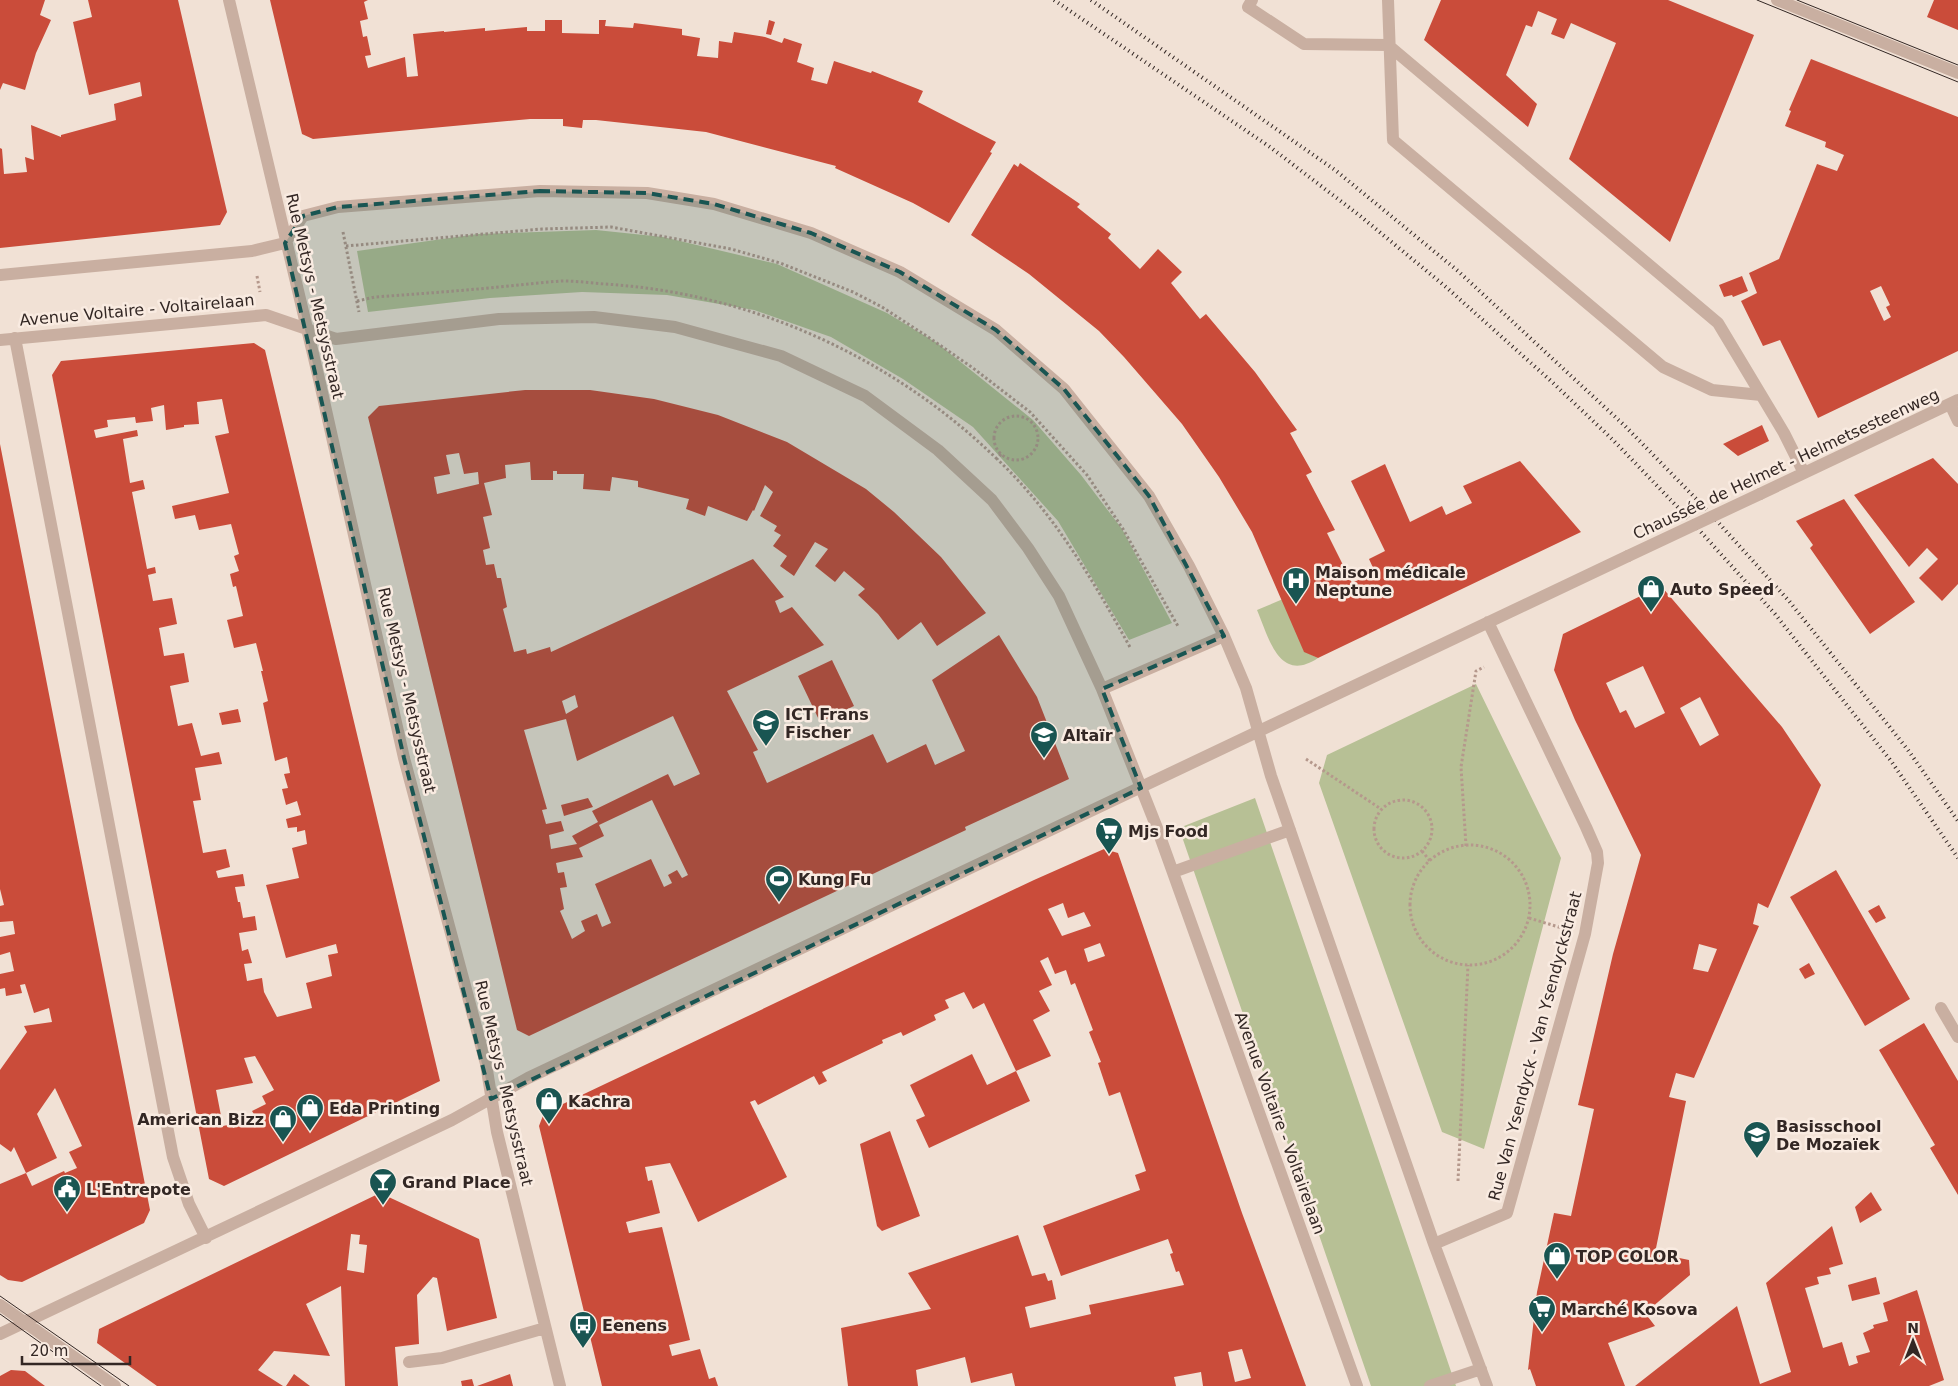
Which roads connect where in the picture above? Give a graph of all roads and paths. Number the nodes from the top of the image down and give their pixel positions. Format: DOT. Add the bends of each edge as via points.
graph roads {
  1 [pos="229,0"];
  2 [pos="1252,0"];
  3 [pos="1388,0"];
  4 [pos="1777,0"];
  5 [pos="1388,45"];
  6 [pos="1958,73"];
  7 [pos="341,224"];
  8 [pos="285,243"];
  9 [pos="256,274"];
  10 [pos="0,275"];
  11 [pos="261,298"];
  12 [pos="360,314"];
  13 [pos="306,328"];
  14 [pos="15,338"];
  15 [pos="0,340"];
  16 [pos="1761,395"];
  17 [pos="1954,402"];
  18 [pos="1037,419"];
  19 [pos="1958,421"];
  20 [pos="1032,423"];
  21 [pos="1001,454"];
  22 [pos="1804,473"];
  23 [pos="1488,622"];
  24 [pos="1224,636"];
  25 [pos="1138,647"];
  26 [pos="1486,666"];
  27 [pos="1102,689"];
  28 [pos="1259,732"];
  29 [pos="1306,760"];
  30 [pos="1141,788"];
  31 [pos="1381,809"];
  32 [pos="1290,830"];
  33 [pos="1466,846"];
  34 [pos="1422,851"];
  35 [pos="1430,861"];
  36 [pos="1172,872"];
  37 [pos="1529,918"];
  38 [pos="1585,934"];
  39 [pos="1468,965"];
  40 [pos="1941,1008"];
  41 [pos="1958,1036"];
  42 [pos="491,1099"];
  43 [pos="1458,1181"];
  44 [pos="206,1238"];
  45 [pos="1434,1244"];
  46 [pos="0,1305"];
  47 [pos="26,1323"];
  48 [pos="545,1328"];
  49 [pos="0,1334"];
  50 [pos="409,1362"];
  51 [pos="1481,1369"];
  52 [pos="115,1386"];
  53 [pos="560,1386"];
  54 [pos="1356,1386"];
  55 [pos="1430,1386"];
  56 [pos="1487,1386"];
  1 -- 8 [label="street, Rue Metsys - Metsysstraat"];
  2 -- 5 [label="street" via="1248,7 1304,44"];
  3 -- 5 [label="street"];
  4 -- 6 [label="street"];
  5 -- 16 [label="street" via="1718,323"];
  5 -- 16 [label="street" via="1392,140 1663,367 1712,390"];
  7 -- 12 [label="path"];
  8 -- 10 [label="street" via="252,250"];
  8 -- 13 [label="street, Rue Metsys - Metsysstraat"];
  8 -- 24 [label="street" via="303,216 338,207 540,191 647,193 714,204 811,232 900,272 996,330 1064,389 1149,496"];
  9 -- 11 [label="path"];
  13 -- 14 [label="street, Avenue Voltaire - Voltairelaan" via="266,315"];
  13 -- 27 [label="street, Avenue Voltaire - Voltairelaan" via="336,339 499,320 594,317 675,327 781,356 864,396 938,450 992,500 1059,596"];
  13 -- 42 [label="street, Rue Metsys - Metsysstraat" via="404,758 486,1064"];
  14 -- 15 [label="street, Avenue Voltaire - Voltairelaan"];
  14 -- 44 [label="street" via="173,1158 189,1204"];
  16 -- 22 [label="street"];
  17 -- 19 [label="street"];
  17 -- 22 [label="street, Chaussée de Helmet - Helmetsesteenweg"];
  18 -- 20 [label="path"];
  20 -- 21 [label="path" via="1039,440 1035,451 1026,459 1014,461"];
  20 -- 21 [label="path" via="1018,415 997,425 995,448"];
  21 -- 25 [label="path" via="996,458 1019,480 1067,540 1131,650"];
  22 -- 23 [label="street, Chaussée de Helmet - Helmetsesteenweg, bridge"];
  23 -- 28 [label="street, Chaussée de Helmet - Helmetsesteenweg"];
  23 -- 38 [label="street, Rue Van Ysendyck - Van Ysendyckstraat" via="1597,852 1597,874"];
  24 -- 27 [label="street"];
  24 -- 28 [label="street" via="1246,688"];
  26 -- 33 [label="path" via="1476,671 1461,767"];
  27 -- 30 [label="street, Avenue Voltaire - Voltairelaan"];
  28 -- 30 [label="street, Chaussée de Helmet - Helmetsesteenweg"];
  28 -- 32 [label="street"];
  29 -- 31 [label="path"];
  30 -- 36 [label="street, Avenue Voltaire - Voltairelaan"];
  30 -- 42 [label="street, Chaussée de Helmet - Helmetsesteenweg" via="528,1078"];
  31 -- 34 [label="path" via="1373,829 1382,850 1391,857 1402,859 1414,857"];
  31 -- 34 [label="path" via="1400,800 1411,800 1422,806 1430,816 1433,828 1431,840"];
  32 -- 36 [label="street"];
  32 -- 45 [label="street"];
  33 -- 35 [label="path" via="1446,851"];
  33 -- 37 [label="path" via="1491,849 1516,867 1530,895"];
  34 -- 35 [label="path"];
  35 -- 39 [label="path" via="1415,880 1410,899 1418,936 1430,950 1446,960"];
  36 -- 54 [label="street, Avenue Voltaire - Voltairelaan"];
  37 -- 38 [label="path"];
  37 -- 39 [label="path" via="1516,945 1501,957 1484,964"];
  38 -- 45 [label="street, Rue Van Ysendyck - Van Ysendyckstraat" via="1507,1213"];
  39 -- 43 [label="path"];
  40 -- 41 [label="street"];
  42 -- 44 [label="street, Chaussée de Helmet - Helmetsesteenweg"];
  42 -- 48 [label="street, Rue Metsys - Metsysstraat"];
  44 -- 47 [label="street, Chaussée de Helmet - Helmetsesteenweg"];
  45 -- 51 [label="street"];
  46 -- 47 [label="street"];
  47 -- 49 [label="street, Chaussée de Helmet - Helmetsesteenweg"];
  47 -- 52 [label="street"];
  48 -- 50 [label="street" via="442,1358"];
  48 -- 53 [label="street, Rue Metsys - Metsysstraat"];
  51 -- 55 [label="street"];
  51 -- 56 [label="street"];
}
